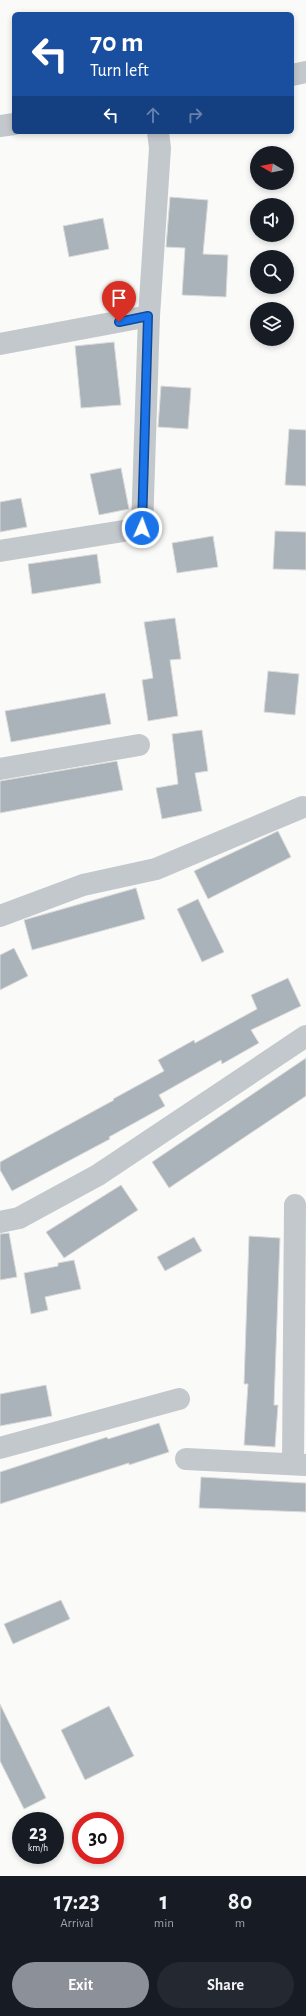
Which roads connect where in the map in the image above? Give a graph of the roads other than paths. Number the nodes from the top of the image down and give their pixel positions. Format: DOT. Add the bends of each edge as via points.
graph roads {
  1 [pos="306,72"];
  2 [pos="294,75"];
  3 [pos="12,124"];
  4 [pos="0,126"];
  5 [pos="158,134"];
  6 [pos="148,316"];
  7 [pos="0,344"];
  8 [pos="0,551"];
  9 [pos="139,744"];
  10 [pos="0,769"];
  11 [pos="303,807"];
  12 [pos="0,916"];
  13 [pos="306,1036"];
  14 [pos="295,1205"];
  15 [pos="0,1222"];
  16 [pos="179,1399"];
  17 [pos="0,1448"];
  18 [pos="186,1459"];
  19 [pos="299,1464"];
  1 -- 2 [label="street"];
  3 -- 4 [label="street"];
  5 -- 6 [label="street" via="160,148"];
  6 -- 7 [label="street"];
  6 -- 8 [label="street" via="142,528"];
  9 -- 10 [label="street"];
  11 -- 12 [label="street" via="156,869 83,885"];
  13 -- 15 [label="street" via="98,1175 19,1218"];
  14 -- 19 [label="street"];
  16 -- 17 [label="street"];
  18 -- 19 [label="street"];
}
